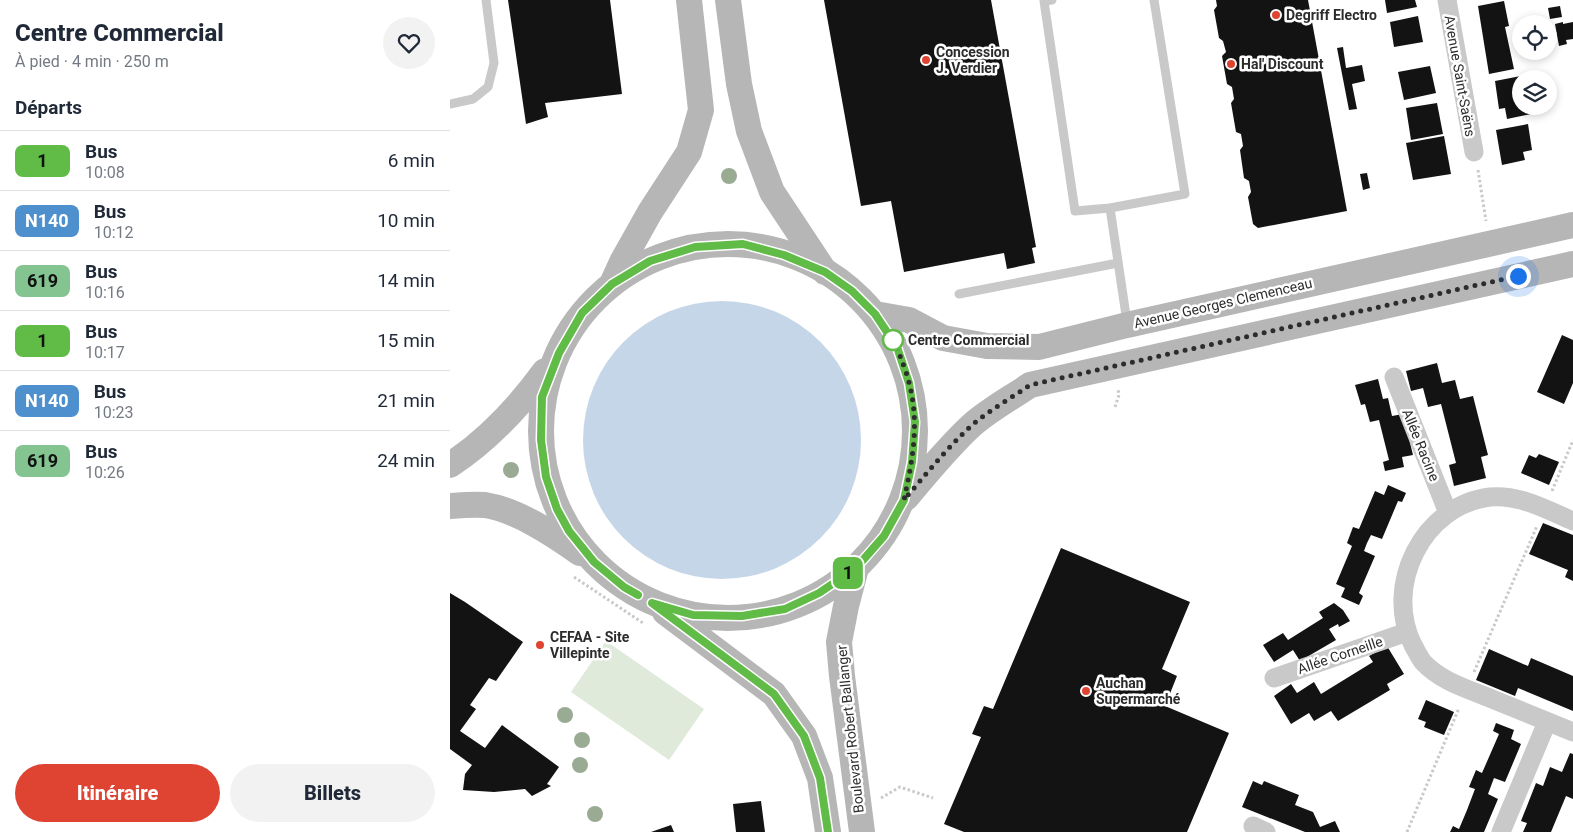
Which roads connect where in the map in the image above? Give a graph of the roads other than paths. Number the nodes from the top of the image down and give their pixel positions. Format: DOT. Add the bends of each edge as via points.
graph roads {
  1 [pos="486,0"];
  2 [pos="689,0"];
  3 [pos="728,0"];
  4 [pos="1047,0"];
  5 [pos="1154,0"];
  6 [pos="1447,0"];
  7 [pos="450,104"];
  8 [pos="1474,152"];
  9 [pos="1110,208"];
  10 [pos="1573,225"];
  11 [pos="1118,263"];
  12 [pos="1573,264"];
  13 [pos="825,272"];
  14 [pos="612,284"];
  15 [pos="959,294"];
  16 [pos="875,314"];
  17 [pos="1127,325"];
  18 [pos="559,353"];
  19 [pos="1394,377"];
  20 [pos="450,465"];
  21 [pos="904,500"];
  22 [pos="450,506"];
  23 [pos="1448,513"];
  24 [pos="1573,521"];
  25 [pos="856,568"];
  26 [pos="583,570"];
  27 [pos="648,613"];
  28 [pos="1407,632"];
  29 [pos="1274,678"];
  30 [pos="1547,722"];
  31 [pos="1573,732"];
  32 [pos="860,821"];
  33 [pos="828,832"];
  34 [pos="1501,832"];
  1 -- 7 [label="lane" via="494,63 488,87 473,99"];
  2 -- 14 [label="main road" via="701,110 689,152 650,212"];
  3 -- 13 [label="main road" via="749,131 772,192"];
  4 -- 9 [label="lane" via="1075,212"];
  5 -- 9 [label="lane" via="1185,194"];
  6 -- 8 [label="street, Avenue Saint-Saëns"];
  9 -- 11 [label="lane"];
  10 -- 17 [label="main road, Avenue Georges Clemenceau"];
  11 -- 15 [label="lane"];
  11 -- 17 [label="lane"];
  12 -- 21 [label="main road" via="1030,385 973,424"];
  13 -- 14 [label="main road" via="784,255 743,244 695,247 650,261"];
  13 -- 16 [label="main road" via="852,291"];
  14 -- 18 [label="main road" via="582,313"];
  16 -- 17 [label="main road, Avenue Georges Clemenceau" via="909,320 942,338 987,346 1039,347"];
  16 -- 21 [label="main road" via="897,347 909,383 914,412 912,462"];
  18 -- 20 [label="main road" via="525,398 498,426"];
  18 -- 26 [label="main road" via="542,397 541,440 546,477"];
  19 -- 23 [label="street, Allée Racine"];
  21 -- 25 [label="main road" via="884,536"];
  22 -- 26 [label="main road" via="485,505 508,511 559,538"];
  23 -- 24 [label="street" via="1472,501 1491,497 1514,498"];
  23 -- 28 [label="street" via="1429,529 1406,572 1403,604"];
  25 -- 27 [label="main road" via="819,593 785,609 742,616"];
  25 -- 32 [label="main road, Boulevard Robert Ballanger" via="839,642"];
  26 -- 27 [label="main road" via="624,587"];
  27 -- 33 [label="main road" via="774,694 804,736 820,778"];
  28 -- 29 [label="street, Allée Corneille"];
  28 -- 30 [label="street" via="1422,661 1448,681"];
  30 -- 31 [label="street"];
  30 -- 34 [label="street"];
}
